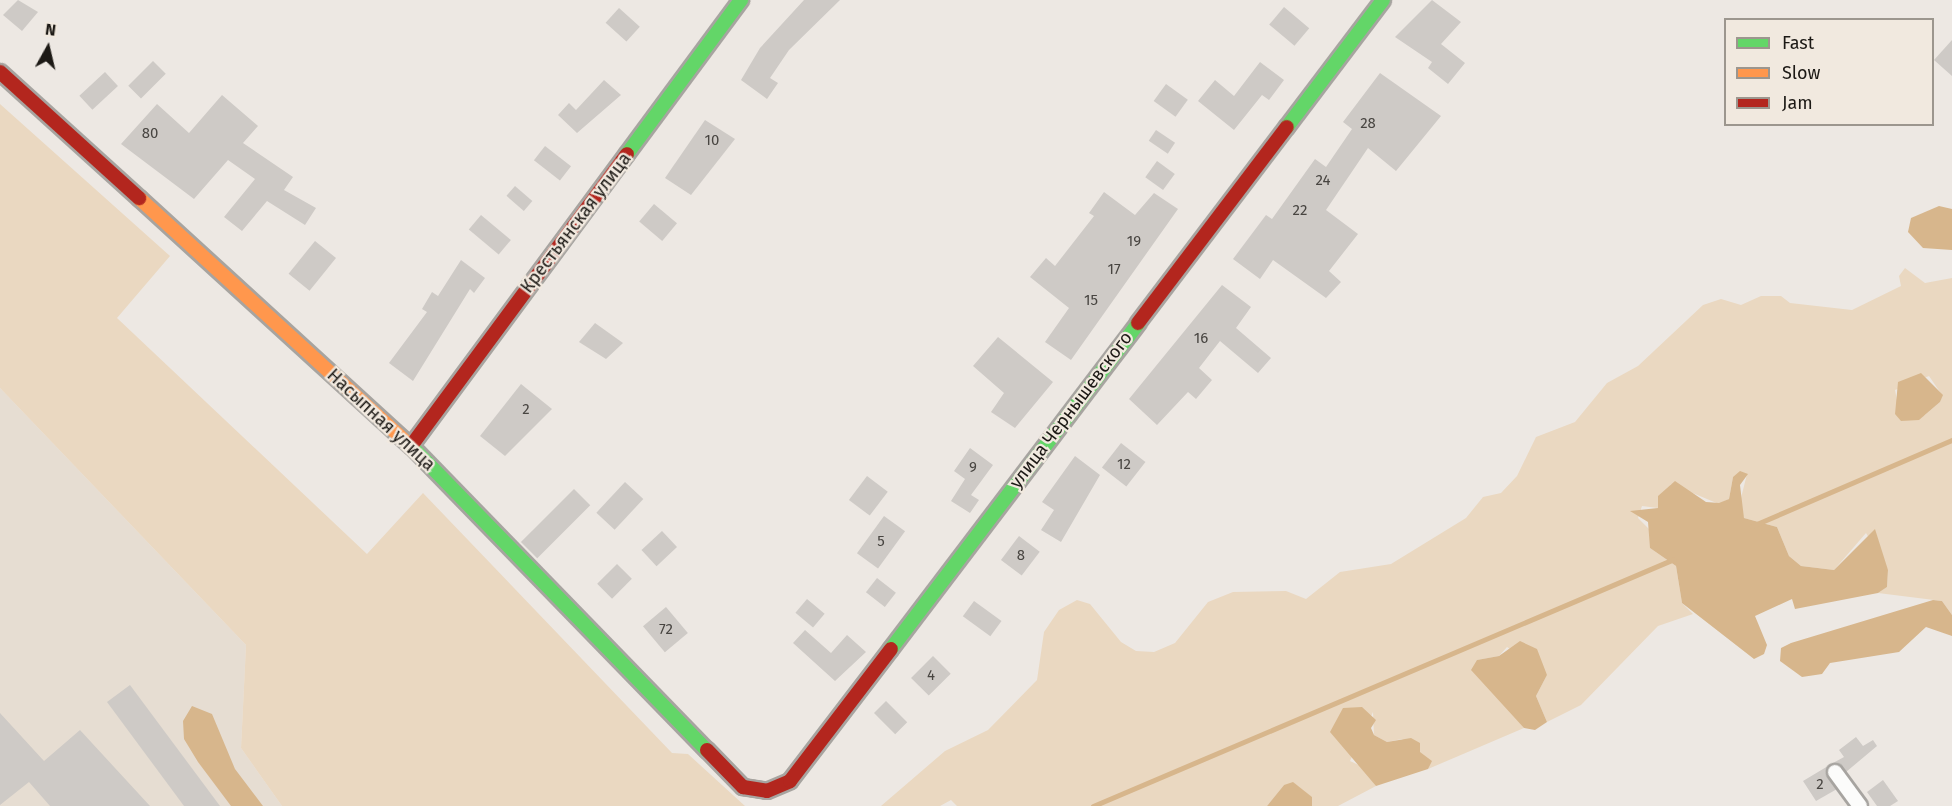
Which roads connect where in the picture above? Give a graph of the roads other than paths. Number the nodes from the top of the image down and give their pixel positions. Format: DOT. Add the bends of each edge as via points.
graph roads {
  1 [pos="741,0"];
  2 [pos="1383,0"];
  3 [pos="0,72"];
  4 [pos="411,446"];
  5 [pos="1835,772"];
  6 [pos="743,787"];
  7 [pos="1860,806"];
  1 -- 4 [label="street, Крестьянская улица"];
  2 -- 6 [label="street, улица Чернышевского" via="790,781 767,791"];
  3 -- 4 [label="street, Насыпная улица"];
  4 -- 6 [label="street, Насыпная улица"];
  5 -- 7 [label="street"];
}
